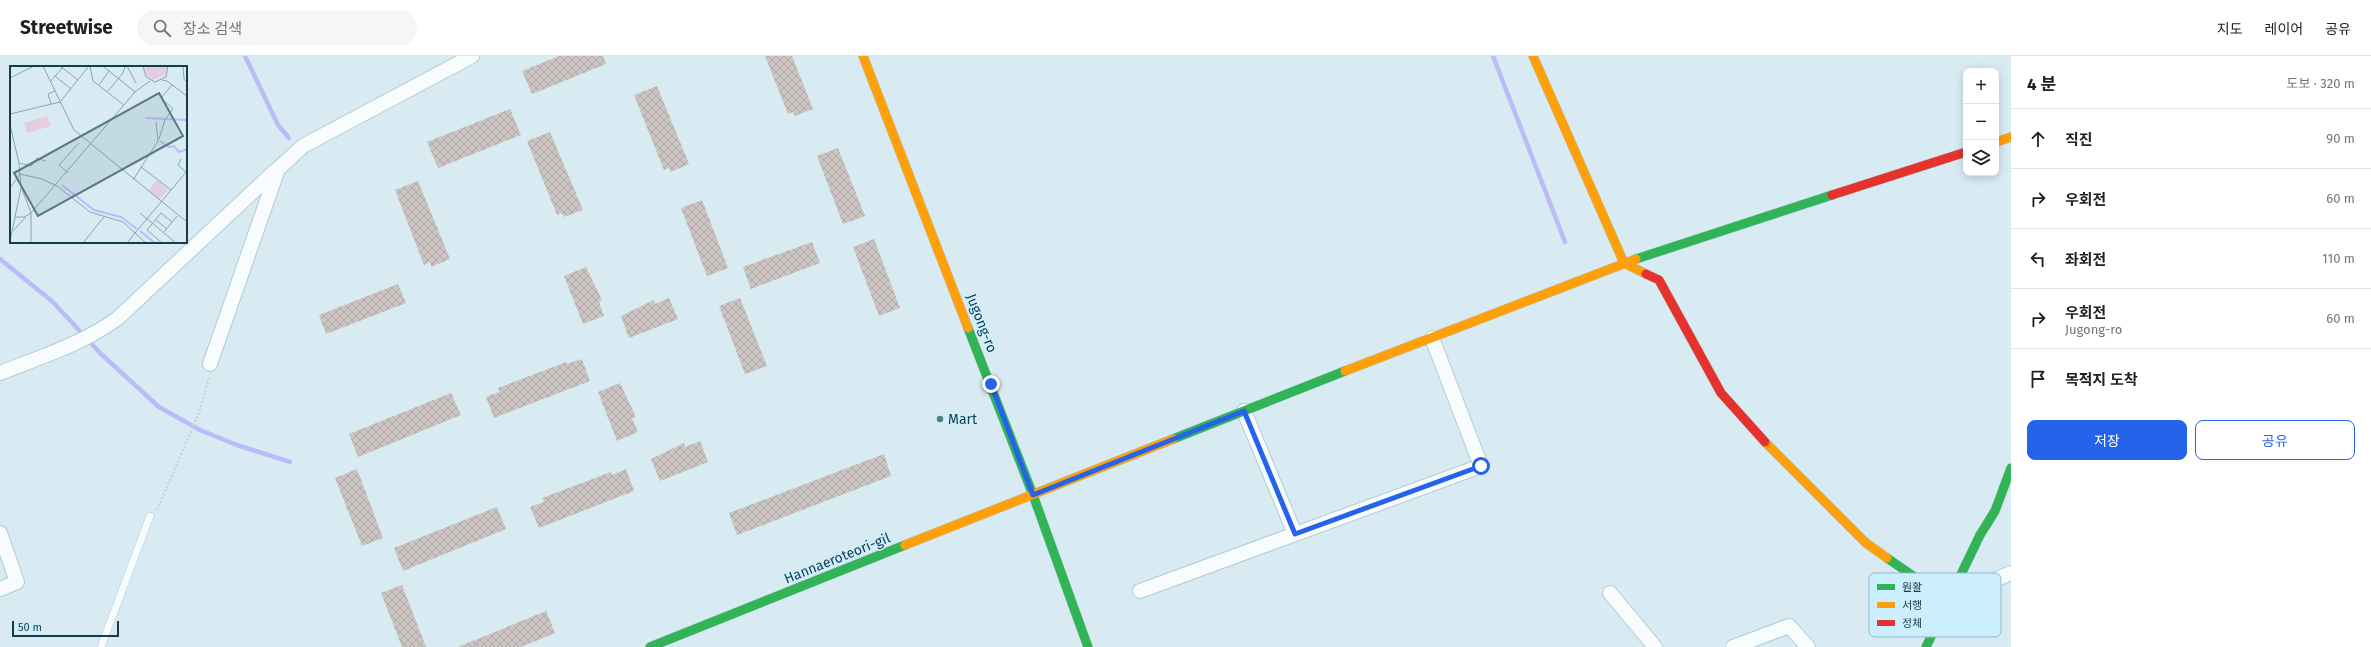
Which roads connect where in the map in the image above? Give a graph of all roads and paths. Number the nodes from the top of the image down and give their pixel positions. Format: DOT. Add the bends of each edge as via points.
graph roads {
  1 [pos="472,56"];
  2 [pos="863,56"];
  3 [pos="1533,56"];
  4 [pos="2011,137"];
  5 [pos="1999,141"];
  6 [pos="1963,153"];
  7 [pos="278,169"];
  8 [pos="1624,263"];
  9 [pos="1432,338"];
  10 [pos="210,364"];
  11 [pos="0,373"];
  12 [pos="1244,411"];
  13 [pos="2011,468"];
  14 [pos="1033,495"];
  15 [pos="150,516"];
  16 [pos="0,534"];
  17 [pos="1295,534"];
  18 [pos="1908,573"];
  19 [pos="1961,573"];
  20 [pos="2011,573"];
  21 [pos="2001,577"];
  22 [pos="0,589"];
  23 [pos="1140,591"];
  24 [pos="1610,593"];
  25 [pos="1931,637"];
  26 [pos="101,647"];
  27 [pos="650,647"];
  28 [pos="1088,647"];
  29 [pos="1655,647"];
  30 [pos="1733,647"];
  31 [pos="1808,647"];
  32 [pos="1926,647"];
  1 -- 7 [label="street" via="303,146"];
  2 -- 14 [label="street, Jugong-ro"];
  3 -- 8 [label="street"];
  4 -- 5 [label="street"];
  6 -- 8 [label="street, Hannaeroteori-gil"];
  7 -- 10 [label="street"];
  7 -- 11 [label="street" via="104,329 69,346"];
  8 -- 9 [label="street, Hannaeroteori-gil"];
  8 -- 18 [label="street" via="1659,280 1721,393 1743,419 1866,544"];
  9 -- 12 [label="street, Hannaeroteori-gil"];
  9 -- 17 [label="street" via="1481,466"];
  10 -- 15 [label="path" via="210,381 198,417 156,513"];
  12 -- 14 [label="street, Hannaeroteori-gil"];
  12 -- 17 [label="street"];
  13 -- 19 [label="street" via="1995,511"];
  14 -- 27 [label="street, Hannaeroteori-gil"];
  14 -- 28 [label="street, Jugong-ro"];
  15 -- 26 [label="lane"];
  16 -- 22 [label="street" via="17,582"];
  17 -- 23 [label="street"];
  20 -- 21 [label="street"];
  24 -- 29 [label="street"];
  25 -- 32 [label="street"];
  30 -- 31 [label="street" via="1789,626"];
}
